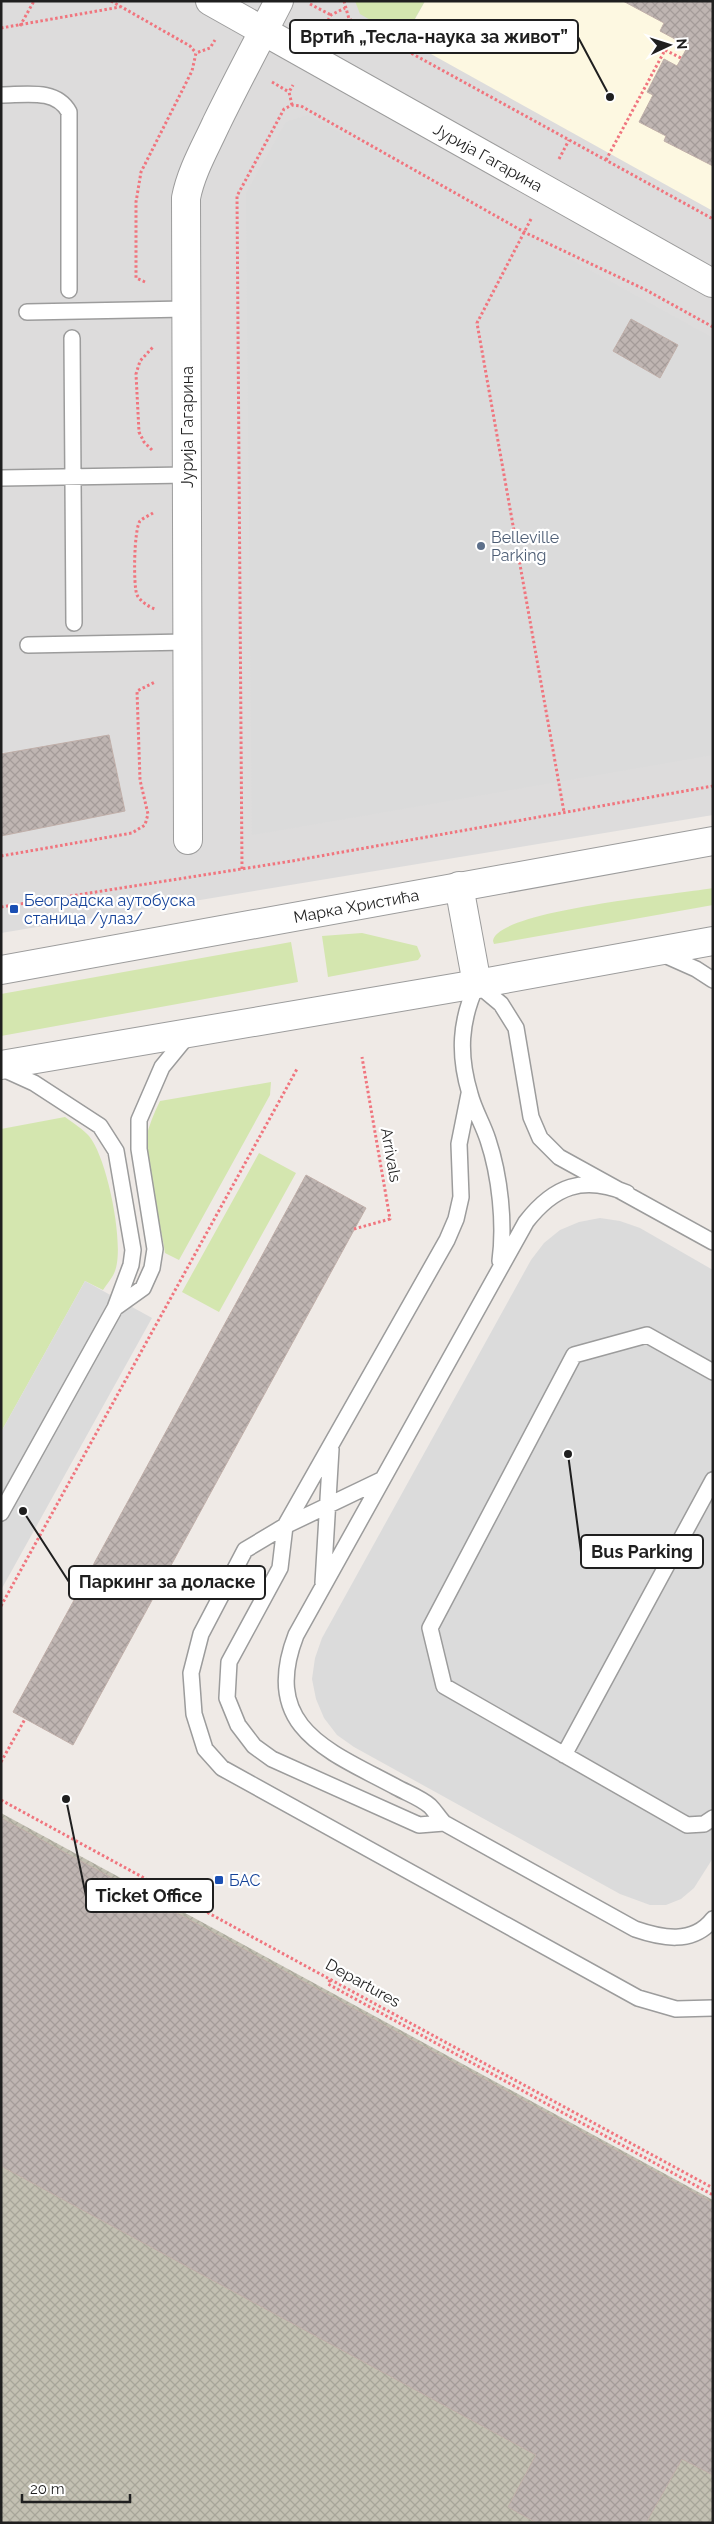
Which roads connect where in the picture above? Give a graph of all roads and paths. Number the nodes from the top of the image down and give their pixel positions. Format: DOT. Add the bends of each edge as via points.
graph roads {
  1 [pos="34,1"];
  2 [pos="111,1"];
  3 [pos="210,1"];
  4 [pos="279,1"];
  5 [pos="304,1"];
  6 [pos="344,1"];
  7 [pos="120,7"];
  8 [pos="332,15"];
  9 [pos="20,26"];
  10 [pos="1,28"];
  11 [pos="263,31"];
  12 [pos="196,53"];
  13 [pos="681,58"];
  14 [pos="289,92"];
  15 [pos="1,96"];
  16 [pos="292,105"];
  17 [pos="606,160"];
  18 [pos="713,219"];
  19 [pos="526,233"];
  20 [pos="712,283"];
  21 [pos="69,290"];
  22 [pos="186,309"];
  23 [pos="27,312"];
  24 [pos="713,327"];
  25 [pos="72,338"];
  26 [pos="187,475"];
  27 [pos="73,477"];
  28 [pos="1,478"];
  29 [pos="74,623"];
  30 [pos="187,642"];
  31 [pos="28,645"];
  32 [pos="713,786"];
  33 [pos="564,812"];
  34 [pos="188,840"];
  35 [pos="713,841"];
  36 [pos="242,869"];
  37 [pos="459,886"];
  38 [pos="1,907"];
  39 [pos="713,941"];
  40 [pos="656,952"];
  41 [pos="1,970"];
  42 [pos="713,980"];
  43 [pos="477,984"];
  44 [pos="191,1032"];
  45 [pos="362,1057"];
  46 [pos="1,1066"];
  47 [pos="297,1069"];
  48 [pos="470,1094"];
  49 [pos="627,1193"];
  50 [pos="354,1230"];
  51 [pos="713,1242"];
  52 [pos="490,1285"];
  53 [pos="115,1308"];
  54 [pos="713,1372"];
  55 [pos="331,1445"];
  56 [pos="382,1479"];
  57 [pos="713,1480"];
  58 [pos="327,1505"];
  59 [pos="1,1513"];
  60 [pos="285,1526"];
  61 [pos="323,1588"];
  62 [pos="1,1606"];
  63 [pos="25,1719"];
  64 [pos="564,1755"];
  65 [pos="1,1762"];
  66 [pos="1,1800"];
  67 [pos="713,1818"];
  68 [pos="444,1824"];
  69 [pos="713,1919"];
  70 [pos="330,1980"];
  71 [pos="713,2008"];
  72 [pos="713,2188"];
  73 [pos="713,2195"];
  1 -- 9 [label="path"];
  2 -- 7 [label="path"];
  3 -- 11 [label="street, Јурија Гагарина"];
  4 -- 11 [label="street, Јурија Гагарина"];
  5 -- 8 [label="path"];
  6 -- 17 [label="path" via="349,19"];
  7 -- 9 [label="path"];
  7 -- 12 [label="path" via="190,46"];
  9 -- 10 [label="path"];
  11 -- 20 [label="street, Јурија Гагарина"];
  11 -- 22 [label="street, Јурија Гагарина" via="189,181 186,198"];
  13 -- 17 [label="path" via="665,50"];
  14 -- 16 [label="path"];
  15 -- 21 [label="lane" via="54,96 69,112"];
  16 -- 19 [label="path" via="301,106"];
  16 -- 36 [label="path" via="284,109 237,196"];
  17 -- 18 [label="path"];
  19 -- 24 [label="path" via="646,290"];
  19 -- 33 [label="path" via="477,323"];
  22 -- 23 [label="lane"];
  22 -- 26 [label="street, Јурија Гагарина"];
  25 -- 27 [label="lane"];
  26 -- 27 [label="lane"];
  26 -- 30 [label="street, Јурија Гагарина"];
  27 -- 28 [label="lane"];
  27 -- 29 [label="lane"];
  30 -- 31 [label="lane"];
  30 -- 34 [label="street, Јурија Гагарина"];
  32 -- 33 [label="path"];
  33 -- 36 [label="path"];
  35 -- 37 [label="street, Марка Христића"];
  36 -- 38 [label="path"];
  37 -- 41 [label="street, Марка Христића"];
  37 -- 43 [label="street"];
  39 -- 40 [label="street"];
  40 -- 42 [label="lane"];
  40 -- 43 [label="street"];
  43 -- 44 [label="street"];
  43 -- 48 [label="lane" via="467,1006 461,1038"];
  43 -- 49 [label="lane" via="501,1004 516,1028 531,1117 540,1138 559,1157"];
  44 -- 46 [label="street"];
  44 -- 53 [label="lane" via="162,1067 139,1120 139,1148 155,1249 152,1268 143,1288"];
  45 -- 50 [label="path, Arrivals" via="390,1219"];
  46 -- 53 [label="lane" via="34,1083 100,1126 116,1151 133,1250 132,1266"];
  47 -- 62 [label="path"];
  48 -- 52 [label="lane" via="488,1140 501,1214 500,1260"];
  48 -- 55 [label="lane" via="459,1144 461,1197 456,1218 447,1240"];
  49 -- 51 [label="lane"];
  49 -- 52 [label="lane" via="609,1186 590,1184 570,1186 553,1194 526,1222"];
  52 -- 56 [label="lane"];
  53 -- 59 [label="lane"];
  54 -- 64 [label="lane" via="647,1335 574,1356 430,1628 444,1686"];
  55 -- 58 [label="lane"];
  55 -- 60 [label="lane"];
  56 -- 58 [label="lane"];
  56 -- 61 [label="lane"];
  57 -- 64 [label="lane"];
  58 -- 60 [label="lane"];
  58 -- 61 [label="lane"];
  60 -- 68 [label="lane" via="280,1568 229,1662 227,1698 238,1725 254,1746 272,1759 419,1825"];
  60 -- 71 [label="lane" via="245,1550 201,1634 191,1673 194,1714 205,1749 222,1768 638,1998 676,2009"];
  61 -- 68 [label="lane" via="288,1656 290,1704 296,1721 313,1740 428,1805"];
  63 -- 65 [label="path"];
  64 -- 67 [label="lane" via="687,1825 704,1824"];
  66 -- 70 [label="path, Departures"];
  68 -- 69 [label="lane" via="635,1929 657,1937 677,1938 694,1933"];
  70 -- 72 [label="path, Departures"];
  70 -- 73 [label="path" via="328,1984"];
}
